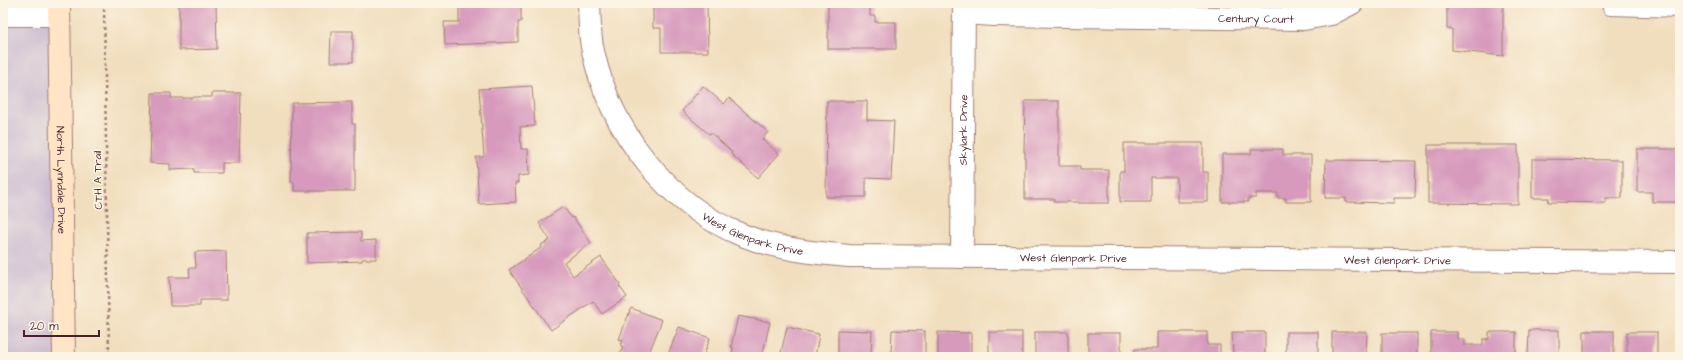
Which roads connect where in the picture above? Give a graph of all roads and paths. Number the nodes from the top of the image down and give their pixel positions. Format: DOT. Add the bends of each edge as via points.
graph roads {
  1 [pos="104,3"];
  2 [pos="589,3"];
  3 [pos="1352,3"];
  4 [pos="1610,3"];
  5 [pos="964,8"];
  6 [pos="59,9"];
  7 [pos="1680,10"];
  8 [pos="3,15"];
  9 [pos="962,257"];
  10 [pos="1680,262"];
  11 [pos="64,357"];
  12 [pos="109,357"];
  1 -- 12 [label="path, CTH A Trail"];
  2 -- 9 [label="street, West Glenpark Drive" via="592,50 607,96 622,128 659,177 710,220 743,236 810,253"];
  3 -- 5 [label="street, Century Court" via="1331,14 1304,19 994,15"];
  4 -- 7 [label="lane" via="1610,8"];
  5 -- 9 [label="street, Skylark Drive"];
  6 -- 8 [label="street"];
  6 -- 11 [label="main road, North Lynndale Drive"];
  9 -- 10 [label="street, West Glenpark Drive"];
}
